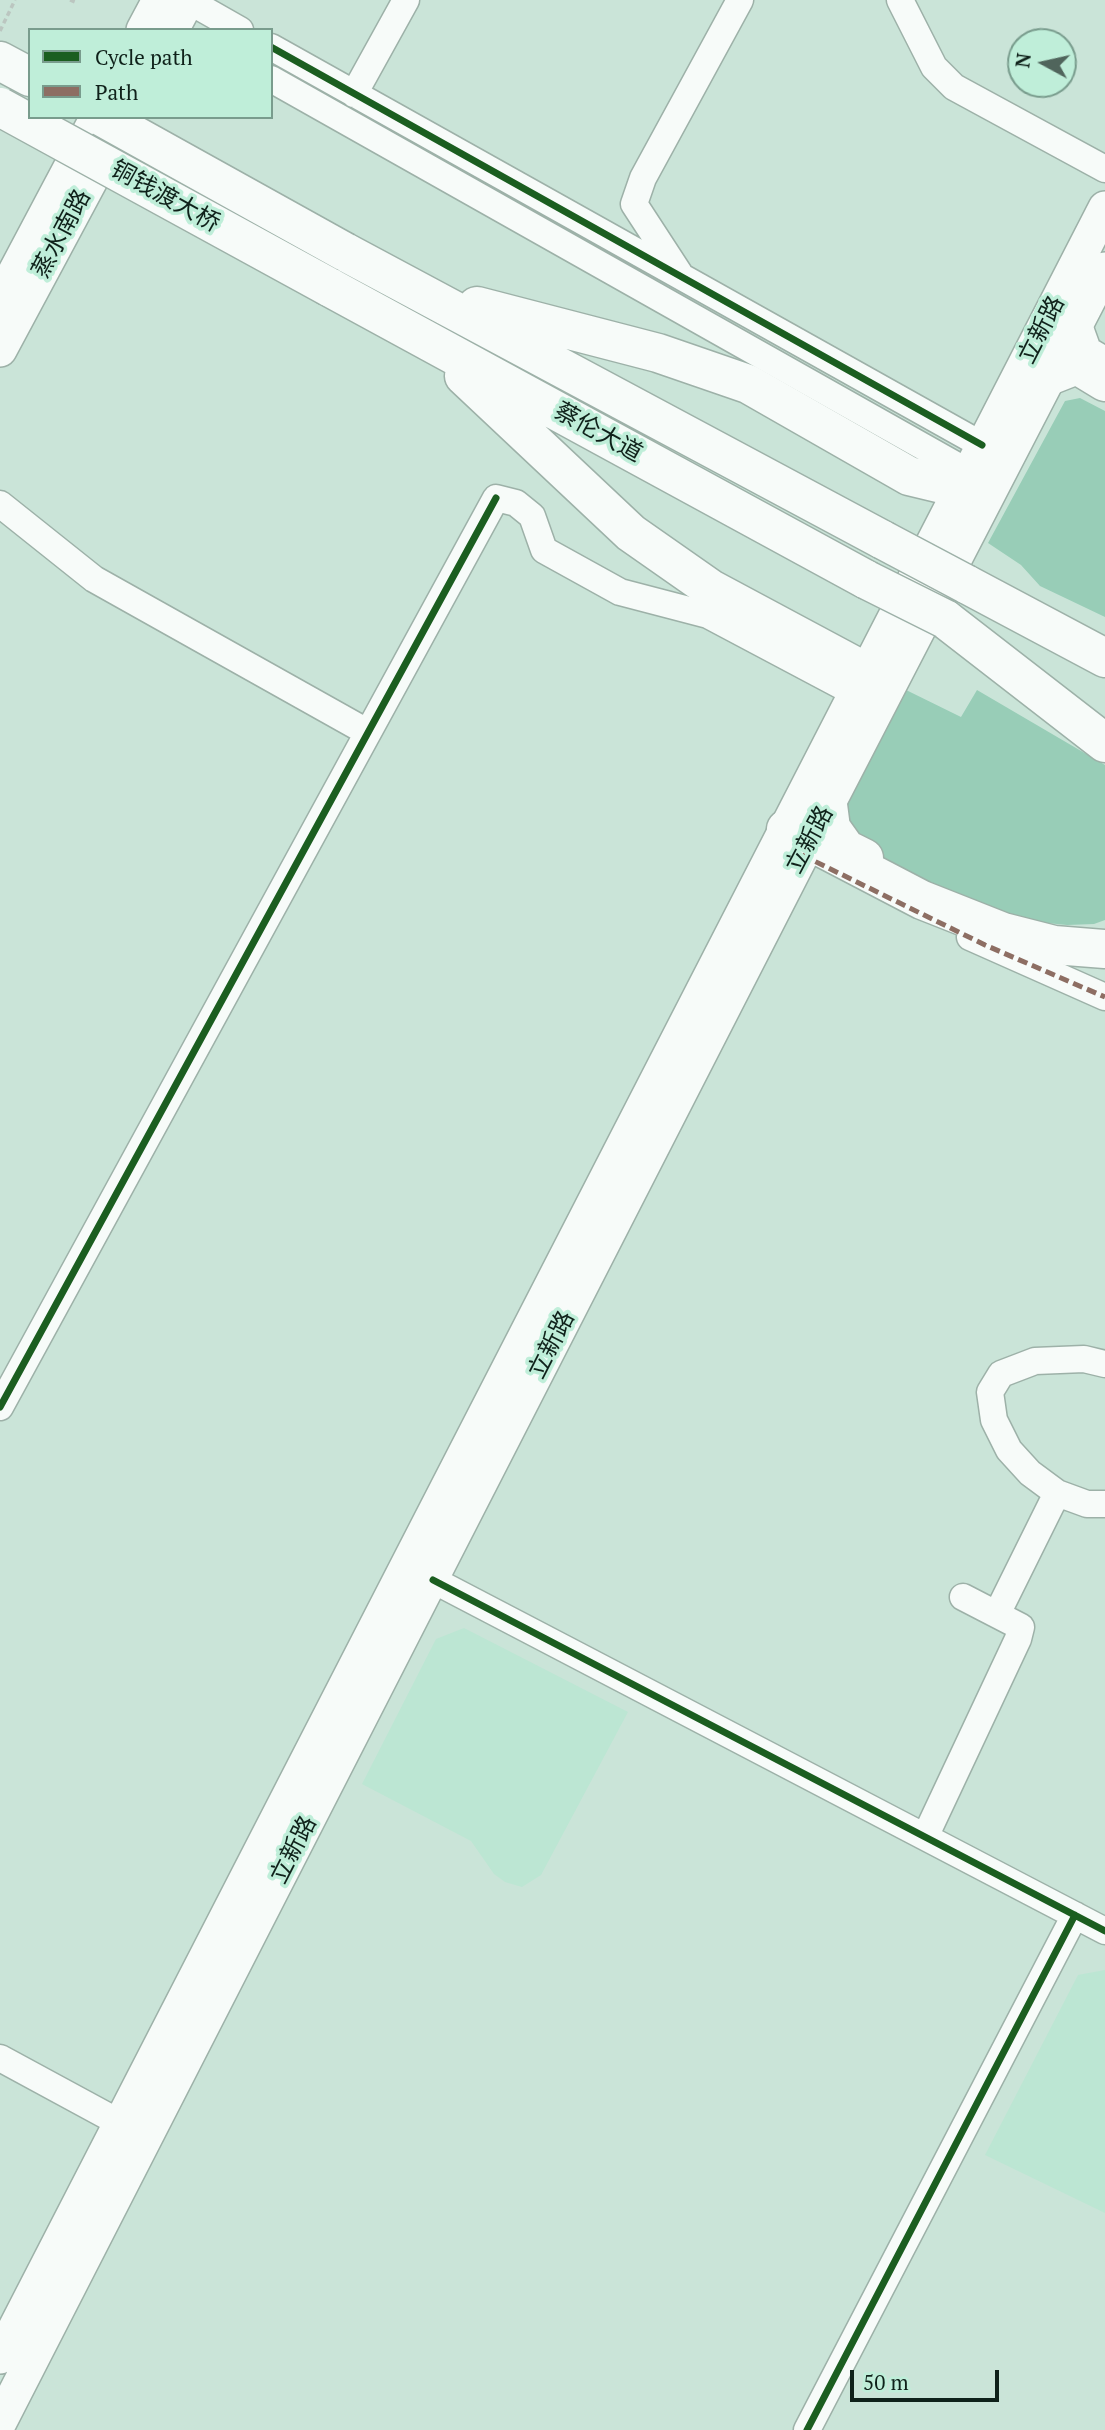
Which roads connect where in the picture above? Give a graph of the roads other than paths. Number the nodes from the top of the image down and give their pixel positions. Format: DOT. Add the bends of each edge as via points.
graph roads {
  1 [pos="406,0"];
  2 [pos="740,0"];
  3 [pos="900,0"];
  4 [pos="172,16"];
  5 [pos="230,28"];
  6 [pos="273,48"];
  7 [pos="0,61"];
  8 [pos="28,76"];
  9 [pos="273,80"];
  10 [pos="354,94"];
  11 [pos="0,107"];
  12 [pos="98,119"];
  13 [pos="103,119"];
  14 [pos="124,119"];
  15 [pos="1105,169"];
  16 [pos="1105,208"];
  17 [pos="345,252"];
  18 [pos="1105,269"];
  19 [pos="682,277"];
  20 [pos="329,287"];
  21 [pos="417,290"];
  22 [pos="0,300"];
  23 [pos="1074,329"];
  24 [pos="424,339"];
  25 [pos="0,350"];
  26 [pos="1105,367"];
  27 [pos="1049,376"];
  28 [pos="1105,382"];
  29 [pos="970,468"];
  30 [pos="0,504"];
  31 [pos="966,583"];
  32 [pos="945,619"];
  33 [pos="1105,643"];
  34 [pos="1105,658"];
  35 [pos="860,683"];
  36 [pos="1105,708"];
  37 [pos="367,732"];
  38 [pos="1105,743"];
  39 [pos="828,805"];
  40 [pos="799,842"];
  41 [pos="1105,930"];
  42 [pos="1105,949"];
  43 [pos="1105,997"];
  44 [pos="1105,1364"];
  45 [pos="0,1408"];
  46 [pos="1057,1493"];
  47 [pos="1105,1504"];
  48 [pos="433,1580"];
  49 [pos="963,1597"];
  50 [pos="997,1614"];
  51 [pos="925,1837"];
  52 [pos="1075,1915"];
  53 [pos="1105,1931"];
  54 [pos="0,2058"];
  55 [pos="120,2123"];
  56 [pos="0,2357"];
  57 [pos="0,2422"];
  58 [pos="807,2430"];
  1 -- 10 [label="street"];
  2 -- 19 [label="street" via="643,178 634,204"];
  3 -- 15 [label="street" via="934,67 954,87"];
  4 -- 5 [label="street"];
  6 -- 10 [label="street"];
  7 -- 8 [label="highway"];
  9 -- 29 [label="street"];
  10 -- 19 [label="street"];
  11 -- 20 [label="highway, 铜钱渡大桥, bridge"];
  12 -- 22 [label="main road, 蒸水南路"];
  13 -- 17 [label="highway, 铜钱渡大桥, bridge"];
  14 -- 25 [label="main road, 蒸水南路"];
  16 -- 29 [label="main road, 立新路"];
  17 -- 21 [label="highway, 蔡伦大道"];
  18 -- 23 [label="main road, 立新路"];
  19 -- 29 [label="street"];
  20 -- 24 [label="highway, 蔡伦大道"];
  21 -- 29 [label="highway" via="658,353 748,384 909,476"];
  21 -- 31 [label="highway, 蔡伦大道, bridge"];
  23 -- 26 [label="highway" via="1083,354"];
  23 -- 27 [label="main road, 立新路"];
  24 -- 32 [label="highway, 蔡伦大道, bridge"];
  24 -- 35 [label="highway" via="631,533"];
  27 -- 28 [label="highway" via="1077,365"];
  27 -- 39 [label="main road, 立新路"];
  29 -- 35 [label="main road, 立新路"];
  30 -- 37 [label="street" via="94,579"];
  31 -- 33 [label="highway"];
  31 -- 34 [label="highway"];
  32 -- 36 [label="highway"];
  32 -- 38 [label="highway"];
  35 -- 37 [label="street" via="708,615 620,592 544,550 532,516 516,503 496,498"];
  35 -- 40 [label="main road, 立新路"];
  37 -- 45 [label="street"];
  39 -- 40 [label="main road, 立新路"];
  39 -- 41 [label="highway" via="831,828 846,849 930,894 1012,927 1056,933"];
  40 -- 42 [label="highway" via="1003,932 1054,945"];
  40 -- 43 [label="street" via="985,944"];
  40 -- 48 [label="main road, 立新路"];
  40 -- 55 [label="main road, 立新路"];
  44 -- 46 [label="street" via="1084,1359 1035,1361 1001,1374 990,1392 994,1420 1009,1450"];
  46 -- 47 [label="street" via="1087,1504"];
  46 -- 50 [label="street"];
  48 -- 51 [label="street"];
  48 -- 57 [label="main road, 立新路"];
  49 -- 50 [label="street"];
  50 -- 51 [label="street" via="1021,1627 1018,1639"];
  51 -- 52 [label="street"];
  52 -- 53 [label="street"];
  52 -- 58 [label="street"];
  54 -- 55 [label="street"];
  55 -- 56 [label="main road, 立新路"];
}
